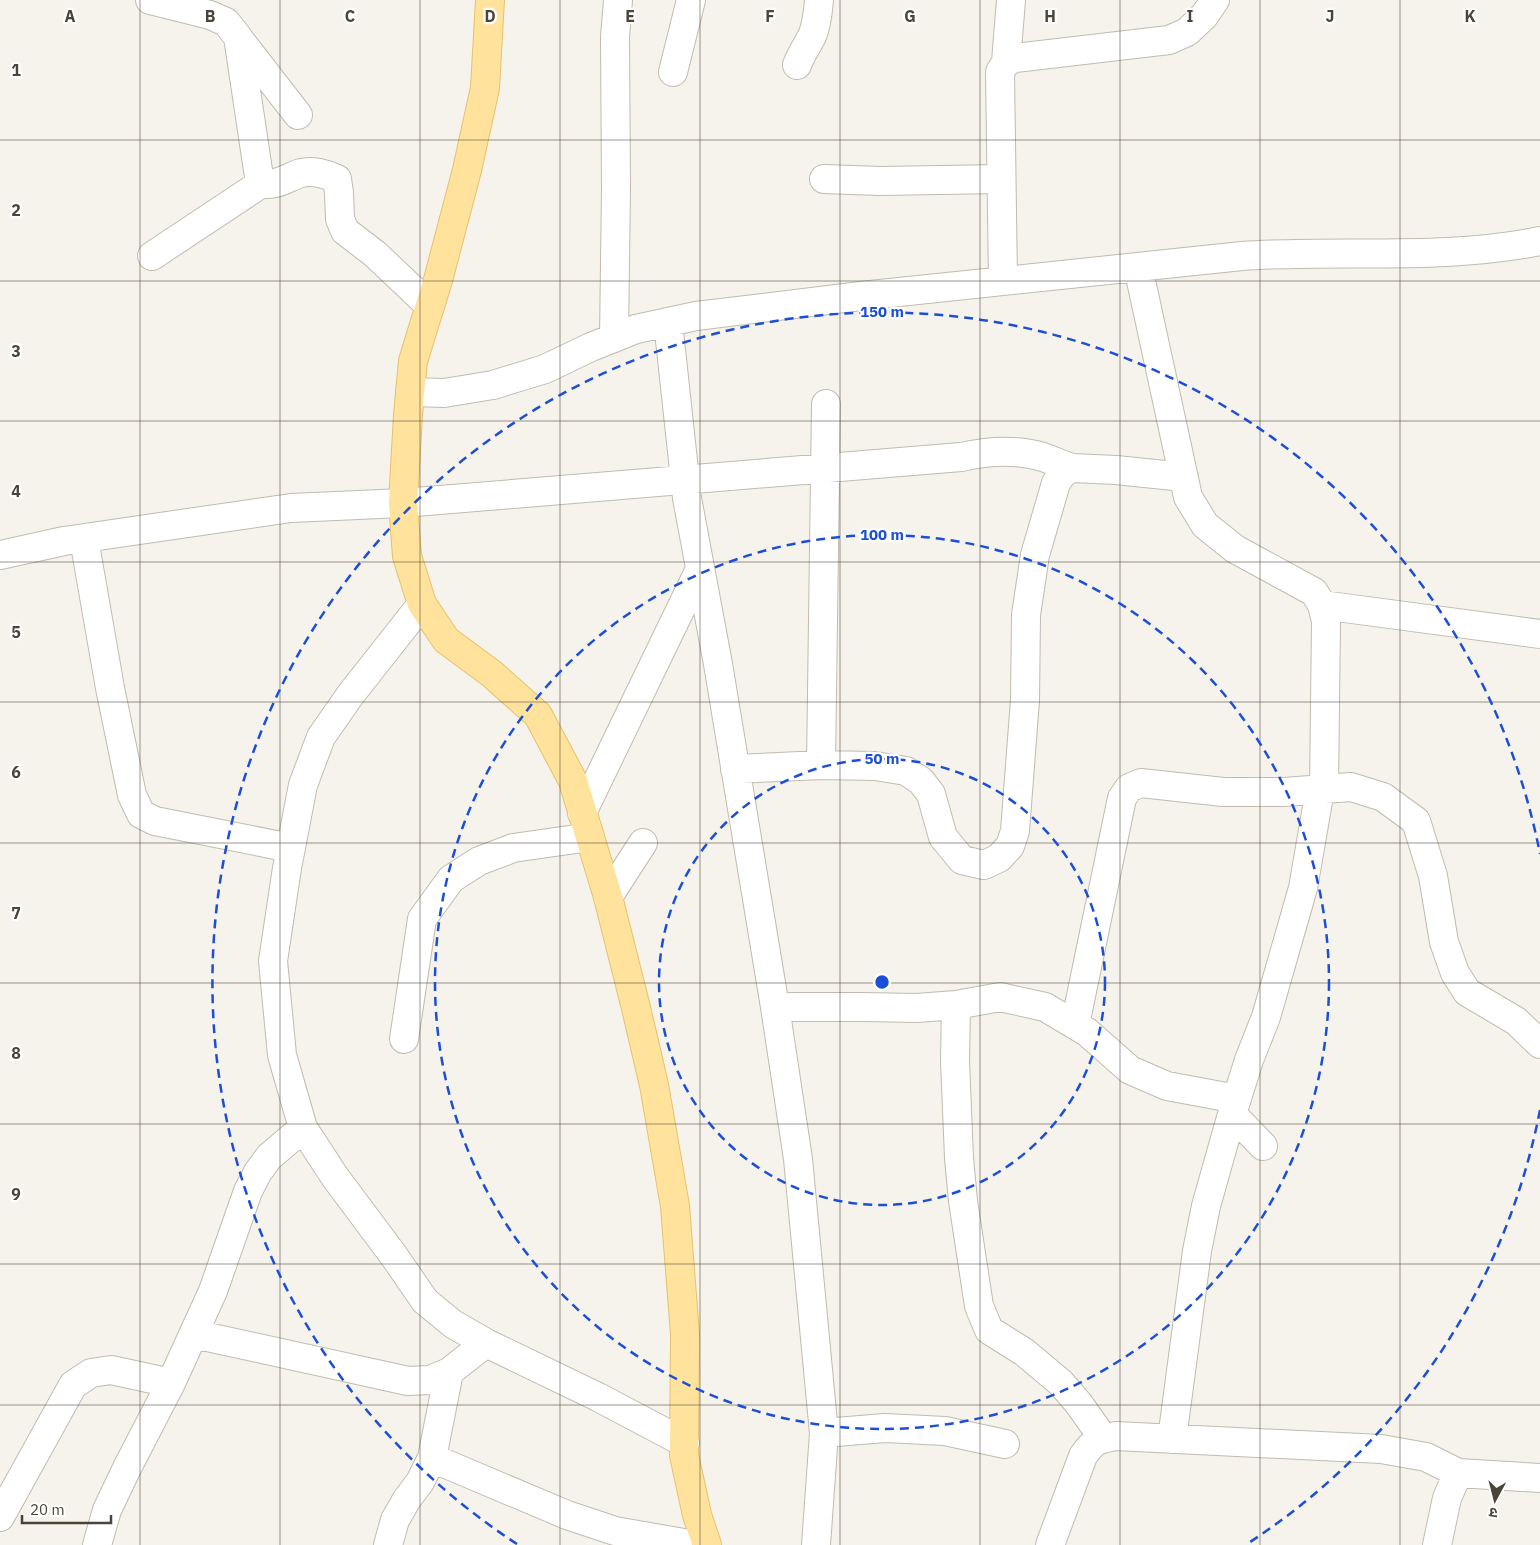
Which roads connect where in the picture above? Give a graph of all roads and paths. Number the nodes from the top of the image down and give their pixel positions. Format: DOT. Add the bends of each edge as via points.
graph roads {
  1 [pos="150,0"];
  2 [pos="490,0"];
  3 [pos="618,0"];
  4 [pos="691,0"];
  5 [pos="820,0"];
  6 [pos="1011,0"];
  7 [pos="1215,0"];
  8 [pos="238,37"];
  9 [pos="1006,62"];
  10 [pos="797,65"];
  11 [pos="673,72"];
  12 [pos="298,114"];
  13 [pos="824,179"];
  14 [pos="1001,179"];
  15 [pos="262,183"];
  16 [pos="1540,241"];
  17 [pos="152,256"];
  18 [pos="1138,267"];
  19 [pos="1003,281"];
  20 [pos="430,306"];
  21 [pos="668,322"];
  22 [pos="614,338"];
  23 [pos="410,392"];
  24 [pos="826,404"];
  25 [pos="825,468"];
  26 [pos="1072,468"];
  27 [pos="1184,477"];
  28 [pos="685,480"];
  29 [pos="403,503"];
  30 [pos="84,539"];
  31 [pos="0,555"];
  32 [pos="700,569"];
  33 [pos="422,604"];
  34 [pos="1322,605"];
  35 [pos="1540,634"];
  36 [pos="821,765"];
  37 [pos="735,769"];
  38 [pos="1322,790"];
  39 [pos="586,825"];
  40 [pos="643,843"];
  41 [pos="290,848"];
  42 [pos="608,897"];
  43 [pos="956,1005"];
  44 [pos="775,1007"];
  45 [pos="1075,1025"];
  46 [pos="404,1039"];
  47 [pos="1540,1044"];
  48 [pos="1234,1106"];
  49 [pos="303,1128"];
  50 [pos="1264,1146"];
  51 [pos="194,1334"];
  52 [pos="486,1343"];
  53 [pos="448,1372"];
  54 [pos="171,1383"];
  55 [pos="824,1434"];
  56 [pos="1103,1438"];
  57 [pos="1172,1439"];
  58 [pos="685,1443"];
  59 [pos="1005,1444"];
  60 [pos="432,1458"];
  61 [pos="1458,1474"];
  62 [pos="1540,1478"];
  63 [pos="0,1516"];
  64 [pos="97,1545"];
  65 [pos="388,1545"];
  66 [pos="695,1545"];
  67 [pos="707,1545"];
  68 [pos="816,1545"];
  69 [pos="1050,1545"];
  70 [pos="1437,1545"];
  1 -- 8 [label="street" via="210,15 226,22"];
  2 -- 20 [label="main road" via="485,88 467,170"];
  3 -- 22 [label="street" via="615,37"];
  4 -- 11 [label="street"];
  5 -- 10 [label="street" via="815,28"];
  6 -- 9 [label="street"];
  7 -- 9 [label="street" via="1188,32 1169,40 1015,58"];
  8 -- 12 [label="street"];
  8 -- 15 [label="street"];
  9 -- 14 [label="street" via="1000,72"];
  13 -- 14 [label="street"];
  14 -- 19 [label="street"];
  15 -- 17 [label="street"];
  15 -- 20 [label="street" via="269,185 303,172 326,173 337,179 340,219 345,231 375,254"];
  16 -- 18 [label="street" via="1477,250 1399,254 1280,253"];
  18 -- 19 [label="street"];
  18 -- 27 [label="street"];
  19 -- 21 [label="street" via="696,316"];
  20 -- 23 [label="main road" via="413,361"];
  21 -- 22 [label="street" via="636,328"];
  21 -- 28 [label="street"];
  22 -- 23 [label="street" via="544,369 493,385 444,393"];
  23 -- 29 [label="main road"];
  24 -- 25 [label="street"];
  25 -- 26 [label="street" via="961,457 982,452 1014,452 1042,457"];
  25 -- 28 [label="street"];
  25 -- 36 [label="street"];
  26 -- 27 [label="street"];
  26 -- 36 [label="street" via="1056,483 1030,586 1015,830 1010,846 999,858 984,865 962,860 943,837 931,794 921,781 906,771 875,766"];
  27 -- 34 [label="street" via="1188,498 1205,525 1235,549 1314,592"];
  28 -- 29 [label="street"];
  28 -- 32 [label="street"];
  29 -- 30 [label="street" via="291,508"];
  29 -- 33 [label="main road" via="407,556"];
  30 -- 31 [label="street"];
  30 -- 41 [label="street" via="132,795 141,814 155,821"];
  32 -- 37 [label="street"];
  32 -- 39 [label="street"];
  33 -- 39 [label="main road" via="446,640 492,674 538,715 574,781"];
  33 -- 41 [label="street" via="321,737 303,786"];
  34 -- 35 [label="street"];
  34 -- 38 [label="street" via="1326,620"];
  36 -- 37 [label="street"];
  37 -- 44 [label="street"];
  38 -- 45 [label="street" via="1223,792 1141,783 1129,788 1122,798"];
  38 -- 47 [label="street" via="1351,787 1384,797 1416,821 1433,876 1444,942 1455,973 1467,992 1516,1021"];
  38 -- 48 [label="street" via="1303,888 1266,1017"];
  39 -- 42 [label="main road"];
  39 -- 46 [label="street" via="479,861 451,879 422,919"];
  40 -- 42 [label="street"];
  41 -- 49 [label="street" via="273,961 282,1055"];
  42 -- 58 [label="main road" via="654,1085 675,1206 685,1334"];
  43 -- 44 [label="street" via="917,1008"];
  43 -- 45 [label="street" via="1000,997 1045,1007"];
  43 -- 56 [label="street" via="954,1061 959,1158 979,1306 989,1330 1024,1352 1061,1383"];
  44 -- 55 [label="street" via="798,1159"];
  45 -- 48 [label="street" via="1130,1070 1167,1086"];
  48 -- 50 [label="street"];
  48 -- 57 [label="street" via="1197,1250"];
  49 -- 51 [label="street" via="269,1157 258,1172"];
  49 -- 52 [label="street" via="425,1301"];
  51 -- 53 [label="street" via="408,1382 430,1380"];
  51 -- 54 [label="street"];
  52 -- 53 [label="street"];
  52 -- 58 [label="street"];
  53 -- 60 [label="street"];
  54 -- 63 [label="street" via="110,1370 91,1373 73,1385"];
  54 -- 64 [label="street" via="107,1510"];
  55 -- 59 [label="street" via="885,1428 945,1432"];
  55 -- 68 [label="street"];
  56 -- 57 [label="street"];
  56 -- 69 [label="street" via="1091,1445 1083,1456"];
  57 -- 61 [label="street" via="1381,1449 1426,1457"];
  58 -- 67 [label="main road" via="684,1455"];
  60 -- 65 [label="street" via="394,1520"];
  60 -- 66 [label="street" via="567,1515 615,1531"];
  61 -- 62 [label="street"];
  61 -- 70 [label="street" via="1447,1498"];
}
